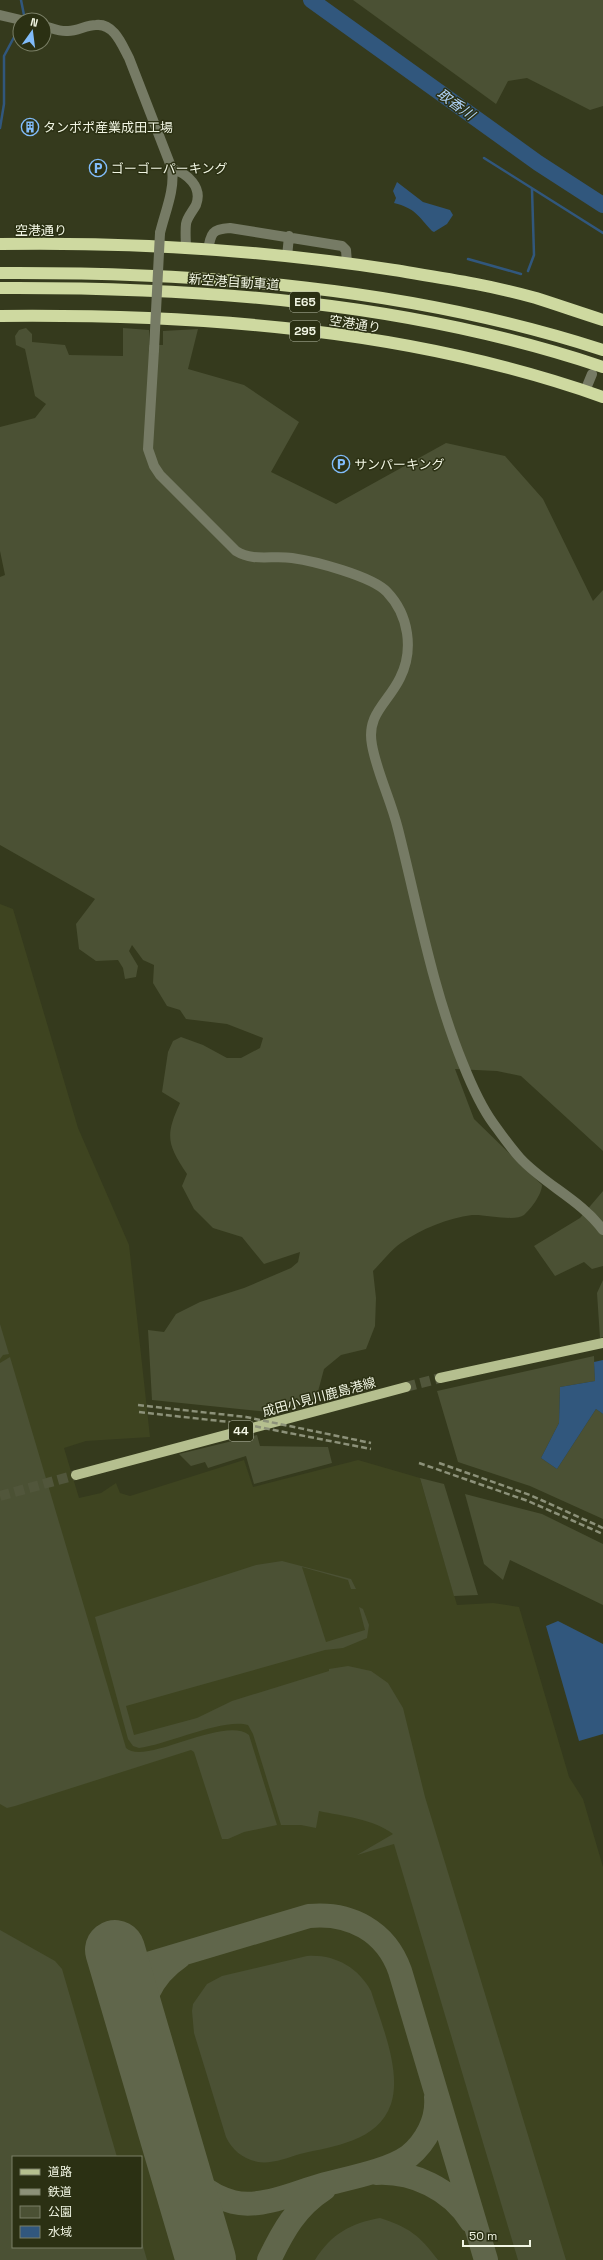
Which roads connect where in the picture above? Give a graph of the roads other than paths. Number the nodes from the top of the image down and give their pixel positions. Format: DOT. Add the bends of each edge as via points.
graph roads {
  1 [pos="0,15"];
  2 [pos="12,18"];
  3 [pos="52,28"];
  4 [pos="172,169"];
  5 [pos="289,236"];
  6 [pos="0,244"];
  7 [pos="186,249"];
  8 [pos="208,250"];
  9 [pos="287,257"];
  10 [pos="347,263"];
  11 [pos="0,272"];
  12 [pos="0,288"];
  13 [pos="0,316"];
  14 [pos="603,320"];
  15 [pos="603,350"];
  16 [pos="603,367"];
  17 [pos="592,374"];
  18 [pos="585,390"];
  19 [pos="603,397"];
  20 [pos="603,1230"];
  21 [pos="603,1343"];
  22 [pos="440,1378"];
  23 [pos="406,1387"];
  24 [pos="76,1475"];
  1 -- 2 [label="street"];
  3 -- 4 [label="street" via="68,31 97,24 114,32 128,58"];
  4 -- 7 [label="street" via="182,172 197,190 196,204 186,223"];
  4 -- 20 [label="street, bridge" via="174,179 160,233 148,449 154,466 160,475 244,556 290,557 328,567 372,582 386,591 396,604 406,625 406,661 400,678 374,717 369,731 372,748 392,804 426,949 449,1030 473,1089 491,1121 520,1159 593,1217"];
  5 -- 8 [label="street" via="230,228 217,229 210,238"];
  5 -- 9 [label="street"];
  5 -- 10 [label="street" via="342,246 346,250"];
  6 -- 7 [label="highway, 空港通り"];
  7 -- 8 [label="highway, 空港通り"];
  8 -- 9 [label="highway, 空港通り"];
  9 -- 10 [label="highway, 空港通り"];
  10 -- 14 [label="highway, 空港通り" via="453,280 535,298"];
  11 -- 15 [label="highway, 新空港自動車道 / E65" via="220,278 354,293 491,318"];
  12 -- 16 [label="highway, 新空港自動車道 / E65" via="149,290 352,308 489,334"];
  13 -- 18 [label="highway, 空港通り / 295" via="150,318 337,334 428,350"];
  17 -- 18 [label="street"];
  18 -- 19 [label="highway, 空港通り / 295"];
  21 -- 22 [label="main road"];
  23 -- 24 [label="main road, 成田小見川鹿島港線 / 44"];
}
